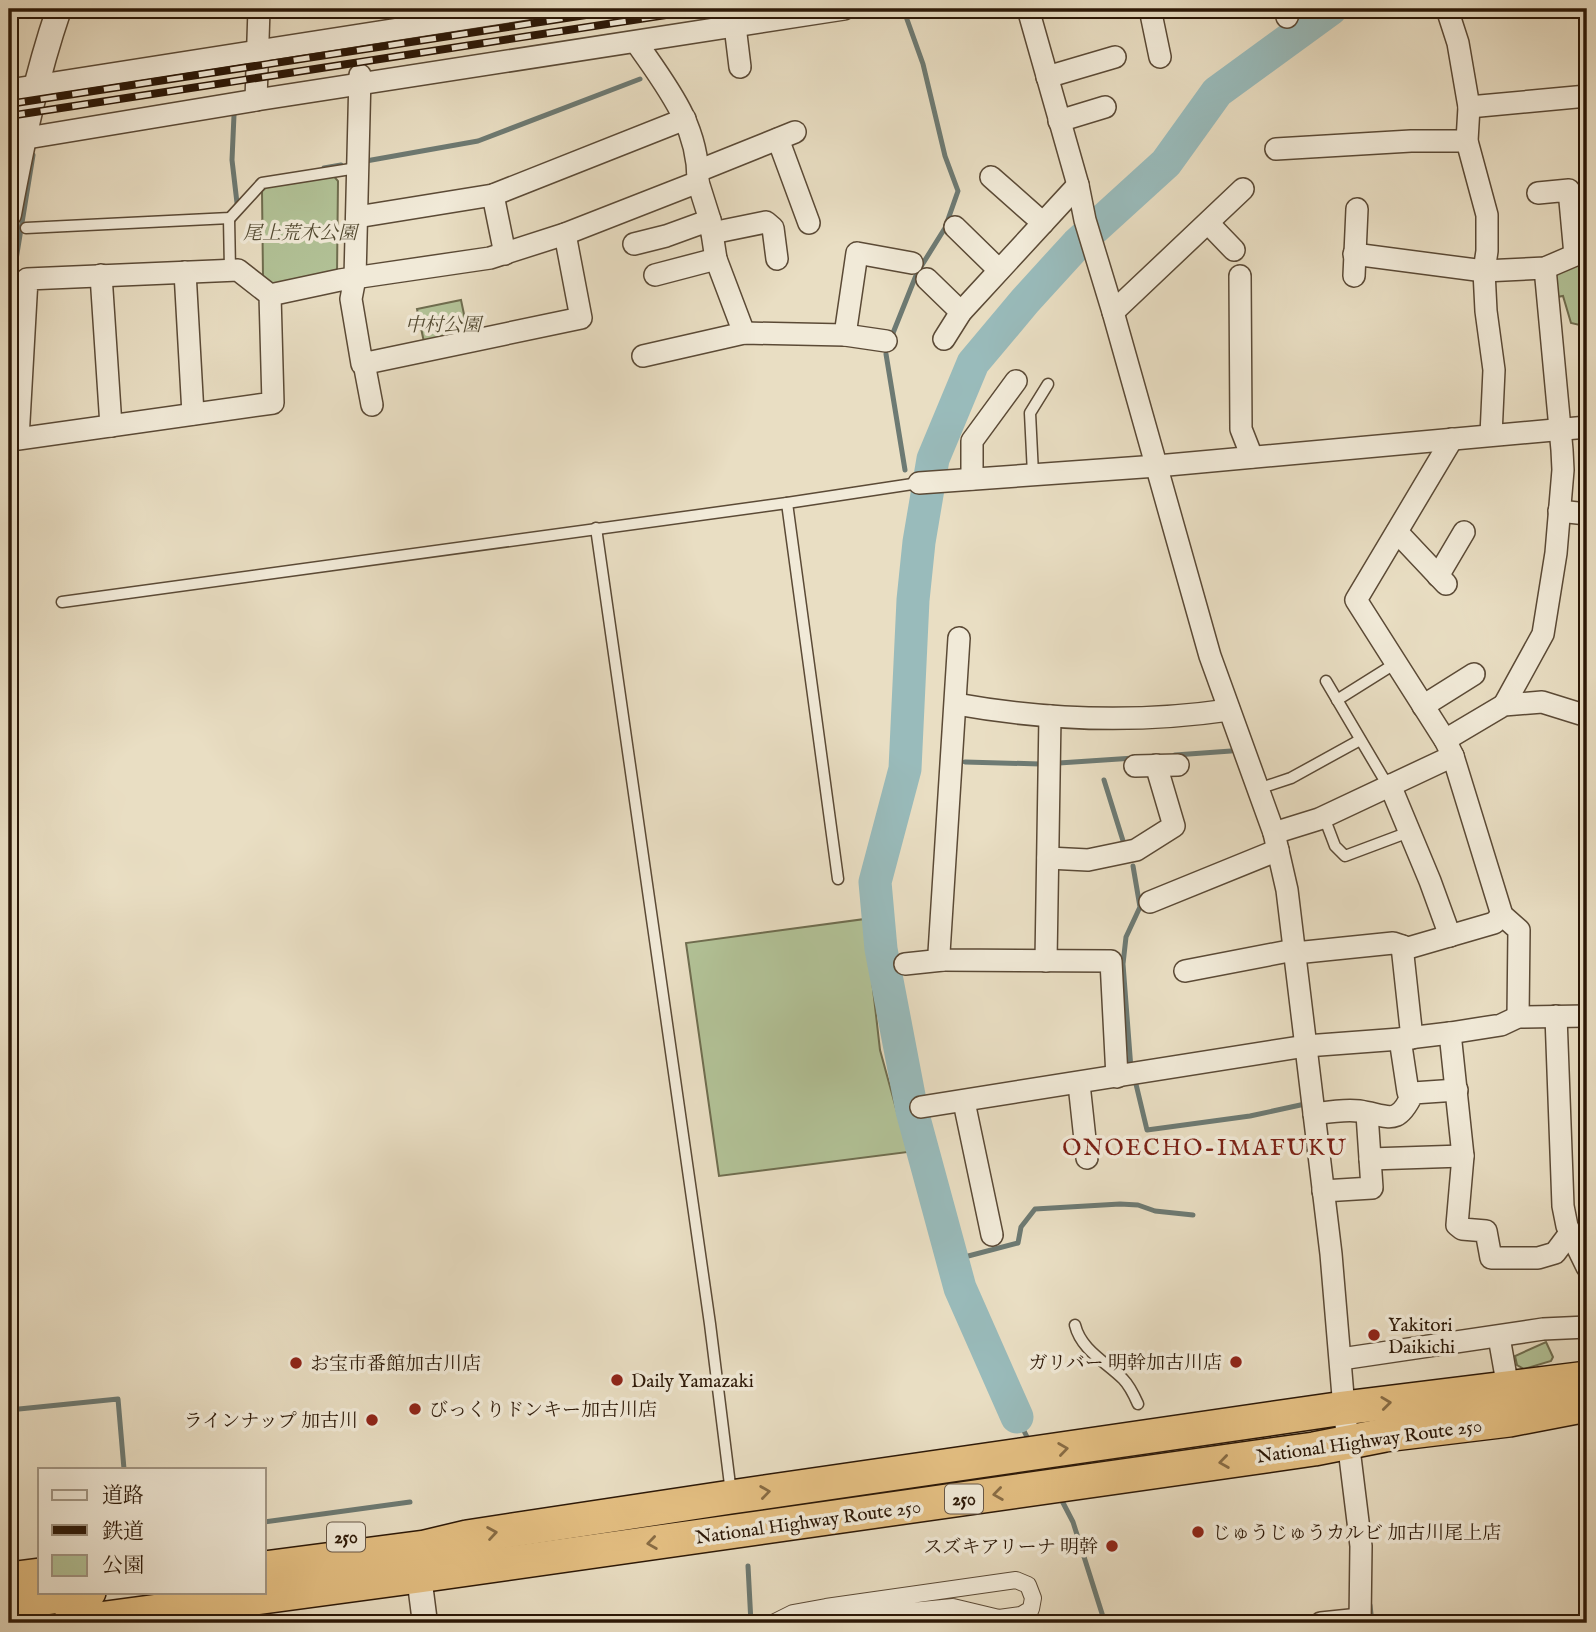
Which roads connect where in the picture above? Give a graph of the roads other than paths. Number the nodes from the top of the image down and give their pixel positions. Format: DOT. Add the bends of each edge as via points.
graph roads {
  1 [pos="60,9"];
  2 [pos="259,9"];
  3 [pos="527,9"];
  4 [pos="844,9"];
  5 [pos="1028,9"];
  6 [pos="1150,9"];
  7 [pos="1452,10"];
  8 [pos="735,26"];
  9 [pos="636,41"];
  10 [pos="257,50"];
  11 [pos="1115,57"];
  12 [pos="1160,57"];
  13 [pos="740,67"];
  14 [pos="1047,77"];
  15 [pos="359,80"];
  16 [pos="36,86"];
  17 [pos="9,90"];
  18 [pos="1587,96"];
  19 [pos="256,100"];
  20 [pos="1105,107"];
  21 [pos="1469,107"];
  22 [pos="685,119"];
  23 [pos="1059,121"];
  24 [pos="16,140"];
  25 [pos="1468,141"];
  26 [pos="1276,149"];
  27 [pos="358,167"];
  28 [pos="698,176"];
  29 [pos="991,177"];
  30 [pos="1078,185"];
  31 [pos="1243,189"];
  32 [pos="1538,193"];
  33 [pos="493,195"];
  34 [pos="1357,209"];
  35 [pos="357,217"];
  36 [pos="229,218"];
  37 [pos="18,221"];
  38 [pos="809,223"];
  39 [pos="1043,223"];
  40 [pos="1208,223"];
  41 [pos="711,226"];
  42 [pos="955,227"];
  43 [pos="565,234"];
  44 [pos="634,244"];
  45 [pos="1234,250"];
  46 [pos="1581,253"];
  47 [pos="505,254"];
  48 [pos="1354,254"];
  49 [pos="716,259"];
  50 [pos="777,259"];
  51 [pos="912,262"];
  52 [pos="1545,268"];
  53 [pos="230,270"];
  54 [pos="999,270"];
  55 [pos="1484,271"];
  56 [pos="185,272"];
  57 [pos="101,275"];
  58 [pos="655,275"];
  59 [pos="1240,276"];
  60 [pos="1354,276"];
  61 [pos="355,278"];
  62 [pos="926,279"];
  63 [pos="270,295"];
  64 [pos="961,312"];
  65 [pos="1113,312"];
  66 [pos="744,332"];
  67 [pos="845,335"];
  68 [pos="944,339"];
  69 [pos="886,341"];
  70 [pos="643,356"];
  71 [pos="365,363"];
  72 [pos="1016,381"];
  73 [pos="1048,384"];
  74 [pos="372,405"];
  75 [pos="193,414"];
  76 [pos="111,426"];
  77 [pos="1587,427"];
  78 [pos="1559,430"];
  79 [pos="1491,435"];
  80 [pos="1452,439"];
  81 [pos="1252,457"];
  82 [pos="1157,466"];
  83 [pos="1033,474"];
  84 [pos="972,478"];
  85 [pos="925,482"];
  86 [pos="788,503"];
  87 [pos="1559,511"];
  88 [pos="1587,514"];
  89 [pos="596,528"];
  90 [pos="1397,532"];
  91 [pos="1464,532"];
  92 [pos="62,602"];
  93 [pos="959,638"];
  94 [pos="1396,663"];
  95 [pos="1474,674"];
  96 [pos="1326,681"];
  97 [pos="1337,700"];
  98 [pos="956,704"];
  99 [pos="1504,705"];
  100 [pos="1423,706"];
  101 [pos="1229,710"];
  102 [pos="1050,716"];
  103 [pos="1587,716"];
  104 [pos="1360,740"];
  105 [pos="1449,748"];
  106 [pos="1156,765"];
  107 [pos="1178,765"];
  108 [pos="1135,766"];
  109 [pos="1389,786"];
  110 [pos="1258,789"];
  111 [pos="1324,817"];
  112 [pos="1409,832"];
  113 [pos="1276,841"];
  114 [pos="1048,858"];
  115 [pos="838,879"];
  116 [pos="1150,902"];
  117 [pos="1502,915"];
  118 [pos="1450,936"];
  119 [pos="1402,946"];
  120 [pos="1294,951"];
  121 [pos="943,960"];
  122 [pos="1046,961"];
  123 [pos="905,964"];
  124 [pos="1185,971"];
  125 [pos="1556,1016"];
  126 [pos="1587,1016"];
  127 [pos="1518,1017"];
  128 [pos="1450,1033"];
  129 [pos="1406,1039"];
  130 [pos="1306,1046"];
  131 [pos="1117,1077"];
  132 [pos="1079,1084"];
  133 [pos="1457,1090"];
  134 [pos="1413,1093"];
  135 [pos="964,1102"];
  136 [pos="921,1107"];
  137 [pos="1314,1114"];
  138 [pos="1367,1114"];
  139 [pos="1463,1156"];
  140 [pos="1087,1158"];
  141 [pos="1370,1159"];
  142 [pos="1324,1191"];
  143 [pos="1570,1233"];
  144 [pos="992,1235"];
  145 [pos="1587,1267"];
  146 [pos="1075,1325"];
  147 [pos="1587,1327"];
  148 [pos="1499,1336"];
  149 [pos="1341,1360"];
  150 [pos="1587,1371"];
  151 [pos="1587,1378"];
  152 [pos="1138,1404"];
  153 [pos="1509,1404"];
  154 [pos="1587,1405"];
  155 [pos="1344,1408"];
  156 [pos="1587,1412"];
  157 [pos="1348,1442"];
  158 [pos="731,1497"];
  159 [pos="266,1547"];
  160 [pos="422,1562"];
  161 [pos="266,1568"];
  162 [pos="20,1589"];
  163 [pos="266,1589"];
  164 [pos="38,1590"];
  165 [pos="237,1594"];
  166 [pos="1360,1621"];
  167 [pos="69,1623"];
  168 [pos="220,1623"];
  169 [pos="425,1623"];
  170 [pos="773,1623"];
  171 [pos="786,1623"];
  172 [pos="1321,1623"];
  1 -- 16 [label="street"];
  2 -- 10 [label="street"];
  3 -- 10 [label="street"];
  4 -- 8 [label="street"];
  5 -- 14 [label="street"];
  6 -- 12 [label="street"];
  7 -- 21 [label="street"];
  8 -- 9 [label="street"];
  8 -- 13 [label="street"];
  9 -- 15 [label="street"];
  9 -- 22 [label="street"];
  10 -- 16 [label="street"];
  10 -- 19 [label="street"];
  11 -- 14 [label="street"];
  14 -- 23 [label="street"];
  15 -- 19 [label="street"];
  15 -- 27 [label="street"];
  16 -- 17 [label="street"];
  16 -- 24 [label="street"];
  18 -- 21 [label="street"];
  19 -- 24 [label="street"];
  20 -- 23 [label="street"];
  21 -- 25 [label="street"];
  22 -- 28 [label="street" via="697,150"];
  22 -- 33 [label="street"];
  23 -- 30 [label="street"];
  24 -- 37 [label="street"];
  25 -- 26 [label="street"];
  25 -- 55 [label="street" via="1486,215"];
  27 -- 35 [label="street"];
  27 -- 36 [label="lane" via="262,183"];
  28 -- 38 [label="street" via="786,135"];
  28 -- 41 [label="street"];
  28 -- 43 [label="street"];
  29 -- 39 [label="street"];
  30 -- 39 [label="street"];
  30 -- 65 [label="street"];
  31 -- 40 [label="street"];
  32 -- 46 [label="street" via="1569,190"];
  33 -- 35 [label="street"];
  33 -- 47 [label="street"];
  34 -- 48 [label="street"];
  35 -- 61 [label="street"];
  36 -- 37 [label="lane"];
  36 -- 53 [label="lane"];
  39 -- 54 [label="street"];
  40 -- 45 [label="street"];
  40 -- 65 [label="street"];
  41 -- 44 [label="street"];
  41 -- 49 [label="street"];
  41 -- 50 [label="street" via="766,222 773,228"];
  42 -- 54 [label="street"];
  43 -- 47 [label="street"];
  43 -- 71 [label="street" via="581,318"];
  46 -- 52 [label="street"];
  47 -- 61 [label="street"];
  48 -- 55 [label="street" via="1431,274"];
  48 -- 60 [label="street"];
  49 -- 58 [label="street"];
  49 -- 66 [label="street"];
  51 -- 67 [label="street" via="857,253"];
  52 -- 55 [label="street"];
  52 -- 78 [label="street"];
  53 -- 56 [label="street"];
  53 -- 63 [label="street" via="238,270"];
  54 -- 64 [label="street"];
  55 -- 79 [label="street" via="1494,370"];
  56 -- 57 [label="street"];
  56 -- 75 [label="street"];
  57 -- 76 [label="street"];
  57 -- 76 [label="street" via="27,279 18,439"];
  59 -- 81 [label="street" via="1241,429"];
  61 -- 63 [label="street"];
  61 -- 71 [label="street" via="351,299"];
  62 -- 64 [label="street"];
  63 -- 75 [label="street" via="272,403"];
  64 -- 68 [label="street"];
  65 -- 82 [label="street"];
  66 -- 67 [label="street"];
  66 -- 70 [label="street"];
  67 -- 69 [label="street"];
  71 -- 74 [label="street"];
  72 -- 84 [label="street" via="972,441"];
  73 -- 83 [label="lane" via="1030,413"];
  75 -- 76 [label="street"];
  77 -- 78 [label="street"];
  78 -- 79 [label="street"];
  78 -- 87 [label="street" via="1563,470"];
  79 -- 80 [label="street"];
  80 -- 81 [label="street"];
  80 -- 90 [label="street"];
  81 -- 82 [label="street"];
  82 -- 83 [label="street"];
  82 -- 101 [label="street"];
  83 -- 84 [label="street"];
  84 -- 85 [label="street"];
  85 -- 86 [label="lane"];
  86 -- 89 [label="lane"];
  86 -- 115 [label="lane"];
  87 -- 88 [label="street"];
  87 -- 99 [label="street" via="1543,634"];
  89 -- 92 [label="lane"];
  89 -- 158 [label="lane"];
  90 -- 91 [label="street" via="1442,580"];
  90 -- 94 [label="street" via="1356,600"];
  93 -- 98 [label="street"];
  94 -- 97 [label="lane"];
  94 -- 100 [label="street"];
  95 -- 100 [label="street"];
  96 -- 97 [label="lane"];
  97 -- 104 [label="lane"];
  98 -- 102 [label="street"];
  98 -- 121 [label="street" via="939,953"];
  99 -- 103 [label="street" via="1542,702"];
  99 -- 105 [label="street"];
  100 -- 105 [label="street"];
  101 -- 102 [label="street" via="1181,717"];
  101 -- 110 [label="street"];
  102 -- 114 [label="street"];
  104 -- 109 [label="lane"];
  104 -- 110 [label="lane" via="1291,778"];
  105 -- 109 [label="street"];
  105 -- 117 [label="street"];
  106 -- 107 [label="street"];
  106 -- 108 [label="street"];
  106 -- 114 [label="street" via="1174,826 1136,850 1088,860"];
  109 -- 111 [label="street"];
  109 -- 112 [label="street"];
  110 -- 113 [label="street"];
  111 -- 112 [label="lane" via="1335,846 1345,856"];
  111 -- 113 [label="street"];
  112 -- 118 [label="street"];
  113 -- 116 [label="street"];
  113 -- 120 [label="street"];
  114 -- 122 [label="street"];
  117 -- 118 [label="street" via="1494,923"];
  117 -- 127 [label="street" via="1519,930"];
  118 -- 119 [label="street"];
  119 -- 120 [label="street"];
  119 -- 129 [label="street"];
  120 -- 124 [label="street"];
  120 -- 130 [label="street"];
  121 -- 122 [label="street"];
  121 -- 123 [label="street"];
  122 -- 131 [label="street" via="1111,961"];
  125 -- 126 [label="street"];
  125 -- 127 [label="street"];
  125 -- 143 [label="street" via="1563,1206"];
  127 -- 128 [label="street" via="1501,1025"];
  128 -- 129 [label="street"];
  128 -- 133 [label="street"];
  129 -- 130 [label="street"];
  129 -- 134 [label="street" via="1408,1092"];
  130 -- 131 [label="street"];
  130 -- 137 [label="street"];
  131 -- 132 [label="street"];
  132 -- 135 [label="street"];
  132 -- 140 [label="street"];
  133 -- 134 [label="street"];
  133 -- 139 [label="street"];
  134 -- 138 [label="street" via="1397,1116"];
  135 -- 136 [label="street"];
  135 -- 144 [label="street"];
  137 -- 138 [label="street"];
  137 -- 142 [label="street"];
  138 -- 141 [label="street"];
  139 -- 141 [label="street"];
  139 -- 143 [label="street" via="1457,1225 1462,1230 1486,1231 1491,1258 1538,1258 1555,1252"];
  141 -- 142 [label="street" via="1372,1188"];
  142 -- 149 [label="street"];
  143 -- 145 [label="street"];
  146 -- 152 [label="lane" via="1078,1337 1126,1382"];
  147 -- 148 [label="street"];
  148 -- 149 [label="street"];
  148 -- 153 [label="street"];
  149 -- 155 [label="street"];
  150 -- 153 [label="highway, 250"];
  151 -- 153 [label="highway, National Highway Route 250 / 250"];
  153 -- 154 [label="highway, National Highway Route 250 / 250"];
  155 -- 153 [label="highway, National Highway Route 250 / 250, one-way"];
  153 -- 156 [label="highway, 250"];
  153 -- 157 [label="highway, National Highway Route 250 / 250"];
  155 -- 157 [label="street"];
  158 -- 155 [label="highway, National Highway Route 250 / 250, one-way"];
  157 -- 160 [label="highway, National Highway Route 250 / 250, one-way"];
  157 -- 166 [label="street" via="1361,1546"];
  160 -- 158 [label="highway, National Highway Route 250 / 250, one-way" via="467,1537"];
  159 -- 160 [label="highway, 250" via="377,1533"];
  160 -- 161 [label="highway, National Highway Route 250 / 250"];
  160 -- 163 [label="highway, National Highway Route 250 / 250"];
  160 -- 168 [label="highway, 250" via="378,1600"];
  160 -- 169 [label="street"];
  162 -- 164 [label="highway"];
  165 -- 167 [label="highway, National Highway Route 250 / 250"];
  166 -- 172 [label="street"];
  170 -- 171 [label="street" via="793,1613 1016,1580 1028,1585 1033,1598 1031,1609 1021,1615 999,1618 953,1606"];
}
